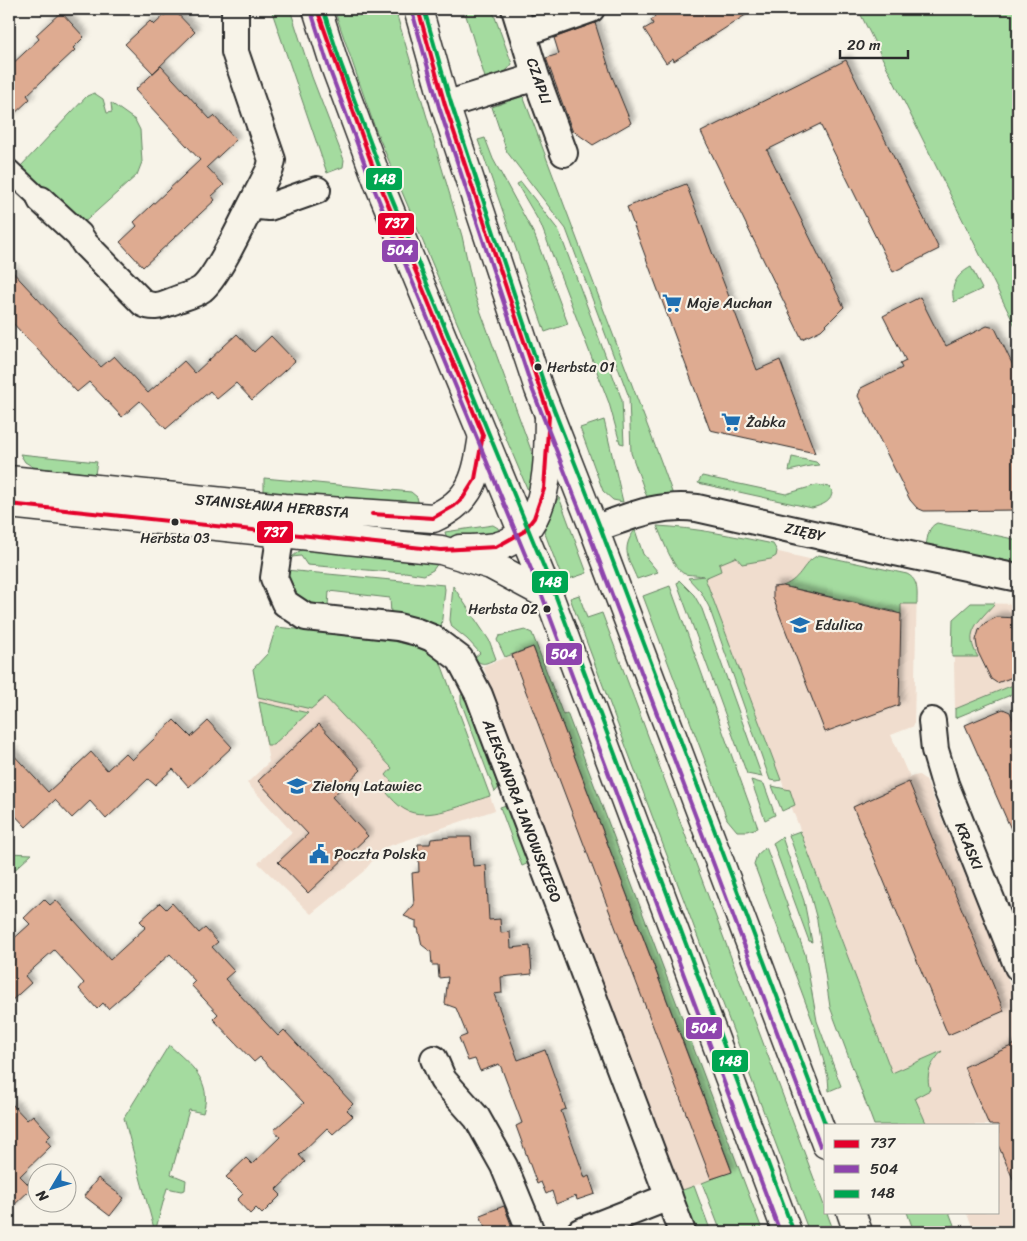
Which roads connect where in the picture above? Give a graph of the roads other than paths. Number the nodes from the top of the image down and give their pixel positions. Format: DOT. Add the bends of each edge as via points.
graph roads {
  1 [pos="235,9"];
  2 [pos="317,9"];
  3 [pos="418,9"];
  4 [pos="592,9"];
  5 [pos="519,21"];
  6 [pos="536,77"];
  7 [pos="445,105"];
  8 [pos="564,153"];
  9 [pos="9,170"];
  10 [pos="317,190"];
  11 [pos="40,200"];
  12 [pos="253,202"];
  13 [pos="550,416"];
  14 [pos="483,435"];
  15 [pos="9,480"];
  16 [pos="9,504"];
  17 [pos="283,521"];
  18 [pos="594,529"];
  19 [pos="523,532"];
  20 [pos="441,550"];
  21 [pos="1018,578"];
  22 [pos="549,596"];
  23 [pos="932,721"];
  24 [pos="1018,967"];
  25 [pos="434,1059"];
  26 [pos="824,1139"];
  27 [pos="669,1197"];
  28 [pos="852,1214"];
  29 [pos="531,1232"];
  30 [pos="580,1232"];
  31 [pos="682,1232"];
  32 [pos="787,1232"];
  33 [pos="858,1232"];
  1 -- 12 [label="street" via="235,52 272,160"];
  2 -- 14 [label="main road" via="379,184"];
  3 -- 7 [label="main road"];
  4 -- 5 [label="street"];
  5 -- 6 [label="street, CZAPLI"];
  6 -- 7 [label="street"];
  6 -- 8 [label="street, CZAPLI"];
  7 -- 13 [label="main road"];
  9 -- 11 [label="street"];
  10 -- 12 [label="street" via="269,207"];
  11 -- 12 [label="street" via="148,306 157,306 203,288 216,271"];
  13 -- 18 [label="main road"];
  13 -- 19 [label="main road" via="544,489 534,518"];
  14 -- 17 [label="main road, STANISŁAWA HERBSTA" via="478,468 470,489 444,514 433,518"];
  14 -- 19 [label="main road"];
  15 -- 17 [label="main road, STANISŁAWA HERBSTA"];
  16 -- 17 [label="main road, STANISŁAWA HERBSTA"];
  17 -- 20 [label="main road, STANISŁAWA HERBSTA"];
  17 -- 27 [label="street, ALEKSANDRA JANOWSKIEGO" via="274,578 285,603 306,617 417,632 437,641 460,659 479,695"];
  18 -- 21 [label="street, ZIĘBY" via="647,510 681,506"];
  18 -- 26 [label="main road"];
  19 -- 20 [label="main road, STANISŁAWA HERBSTA" via="496,547"];
  19 -- 22 [label="main road"];
  20 -- 22 [label="main road, STANISŁAWA HERBSTA" via="491,565"];
  22 -- 32 [label="main road"];
  23 -- 24 [label="street, KRASKI" via="942,775"];
  25 -- 29 [label="street" via="443,1080 477,1118 504,1166"];
  27 -- 30 [label="street"];
  27 -- 31 [label="street, ALEKSANDRA JANOWSKIEGO"];
  28 -- 33 [label="main road"];
}
